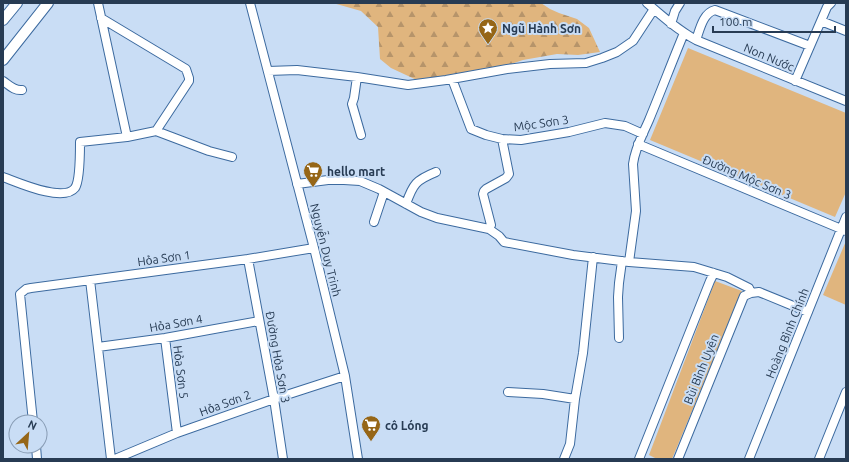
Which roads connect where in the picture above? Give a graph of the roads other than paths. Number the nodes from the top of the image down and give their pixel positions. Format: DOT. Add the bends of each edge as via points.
graph roads {
  1 [pos="17,3"];
  2 [pos="48,3"];
  3 [pos="98,3"];
  4 [pos="250,3"];
  5 [pos="647,3"];
  6 [pos="680,3"];
  7 [pos="831,3"];
  8 [pos="654,9"];
  9 [pos="101,18"];
  10 [pos="3,20"];
  11 [pos="821,21"];
  12 [pos="671,24"];
  13 [pos="846,31"];
  14 [pos="684,33"];
  15 [pos="696,40"];
  16 [pos="810,46"];
  17 [pos="3,60"];
  18 [pos="268,71"];
  19 [pos="357,77"];
  20 [pos="452,79"];
  21 [pos="3,81"];
  22 [pos="795,81"];
  23 [pos="22,90"];
  24 [pos="846,102"];
  25 [pos="156,131"];
  26 [pos="361,134"];
  27 [pos="643,134"];
  28 [pos="127,137"];
  29 [pos="502,139"];
  30 [pos="638,144"];
  31 [pos="232,157"];
  32 [pos="436,172"];
  33 [pos="3,177"];
  34 [pos="297,184"];
  35 [pos="384,192"];
  36 [pos="406,204"];
  37 [pos="846,217"];
  38 [pos="374,222"];
  39 [pos="489,229"];
  40 [pos="844,230"];
  41 [pos="314,248"];
  42 [pos="593,257"];
  43 [pos="248,259"];
  44 [pos="626,262"];
  45 [pos="714,273"];
  46 [pos="90,280"];
  47 [pos="751,293"];
  48 [pos="808,312"];
  49 [pos="259,321"];
  50 [pos="164,338"];
  51 [pos="619,338"];
  52 [pos="98,347"];
  53 [pos="345,376"];
  54 [pos="508,392"];
  55 [pos="846,392"];
  56 [pos="274,399"];
  57 [pos="575,399"];
  58 [pos="32,414"];
  59 [pos="177,434"];
  60 [pos="111,459"];
  61 [pos="115,459"];
  62 [pos="283,459"];
  63 [pos="358,459"];
  64 [pos="564,459"];
  65 [pos="639,459"];
  66 [pos="678,459"];
  67 [pos="749,459"];
  68 [pos="819,459"];
  1 -- 10 [label="main road"];
  2 -- 17 [label="main road"];
  3 -- 9 [label="street"];
  4 -- 18 [label="street, Nguyễn Duy Trinh"];
  5 -- 8 [label="street, Non Nước"];
  6 -- 12 [label="street"];
  7 -- 11 [label="street"];
  8 -- 12 [label="street, Non Nước"];
  8 -- 20 [label="street" via="633,40 602,58 586,63 507,69"];
  9 -- 25 [label="street" via="186,69 189,81"];
  9 -- 28 [label="street"];
  11 -- 13 [label="street"];
  11 -- 16 [label="street"];
  12 -- 14 [label="street, Non Nước"];
  14 -- 15 [label="street, Non Nước"];
  14 -- 27 [label="street"];
  15 -- 16 [label="street" via="705,16 715,10"];
  15 -- 22 [label="street, Non Nước"];
  16 -- 22 [label="street"];
  18 -- 19 [label="street" via="297,70"];
  18 -- 34 [label="street, Nguyễn Duy Trinh"];
  19 -- 20 [label="street" via="408,85"];
  19 -- 26 [label="street" via="352,104"];
  20 -- 29 [label="street, Mộc Sơn 3" via="471,129"];
  21 -- 23 [label="street" via="18,91"];
  22 -- 24 [label="street, Non Nước"];
  25 -- 28 [label="street"];
  25 -- 31 [label="street"];
  27 -- 29 [label="street, Mộc Sơn 3" via="606,122 569,132 520,140"];
  27 -- 30 [label="street"];
  28 -- 33 [label="street" via="80,142 76,184 68,193 45,191"];
  29 -- 39 [label="street" via="508,176 486,189 483,194 491,225"];
  30 -- 40 [label="street, Đường Mộc Sơn 3"];
  30 -- 44 [label="street" via="633,164 636,211"];
  32 -- 36 [label="street" via="415,183"];
  34 -- 35 [label="street" via="328,180 360,181"];
  34 -- 41 [label="street, Nguyễn Duy Trinh"];
  35 -- 36 [label="street"];
  35 -- 38 [label="street"];
  36 -- 39 [label="street" via="437,218"];
  37 -- 40 [label="street, Hoàng Bình Chính"];
  39 -- 42 [label="street" via="504,242"];
  40 -- 48 [label="street, Hoàng Bình Chính"];
  41 -- 43 [label="street, Hỏa Sơn 1"];
  41 -- 53 [label="street, Nguyễn Duy Trinh"];
  42 -- 44 [label="street"];
  42 -- 57 [label="street" via="583,353"];
  43 -- 46 [label="street, Hỏa Sơn 1"];
  43 -- 49 [label="street, Đường Hỏa Sơn 3"];
  44 -- 45 [label="street" via="694,267"];
  44 -- 51 [label="street" via="618,297"];
  45 -- 47 [label="street" via="750,288"];
  45 -- 65 [label="street"];
  46 -- 52 [label="street"];
  46 -- 58 [label="street, Hỏa Sơn 1" via="31,288 20,294"];
  47 -- 48 [label="street" via="758,292"];
  47 -- 66 [label="street, Bùi Bỉnh Uyên" via="744,296"];
  48 -- 67 [label="street, Hoàng Bình Chính"];
  49 -- 50 [label="street, Hỏa Sơn 4"];
  49 -- 56 [label="street, Đường Hỏa Sơn 3"];
  50 -- 52 [label="street, Hỏa Sơn 4"];
  50 -- 59 [label="street, Hỏa Sơn 5"];
  52 -- 60 [label="street"];
  53 -- 56 [label="street, Hỏa Sơn 2"];
  53 -- 63 [label="street, Nguyễn Duy Trinh"];
  54 -- 57 [label="street"];
  55 -- 68 [label="street"];
  56 -- 59 [label="street, Hỏa Sơn 2"];
  56 -- 62 [label="street, Đường Hỏa Sơn 3"];
  57 -- 64 [label="street" via="570,444"];
  59 -- 61 [label="street, Hỏa Sơn 2"];
}
